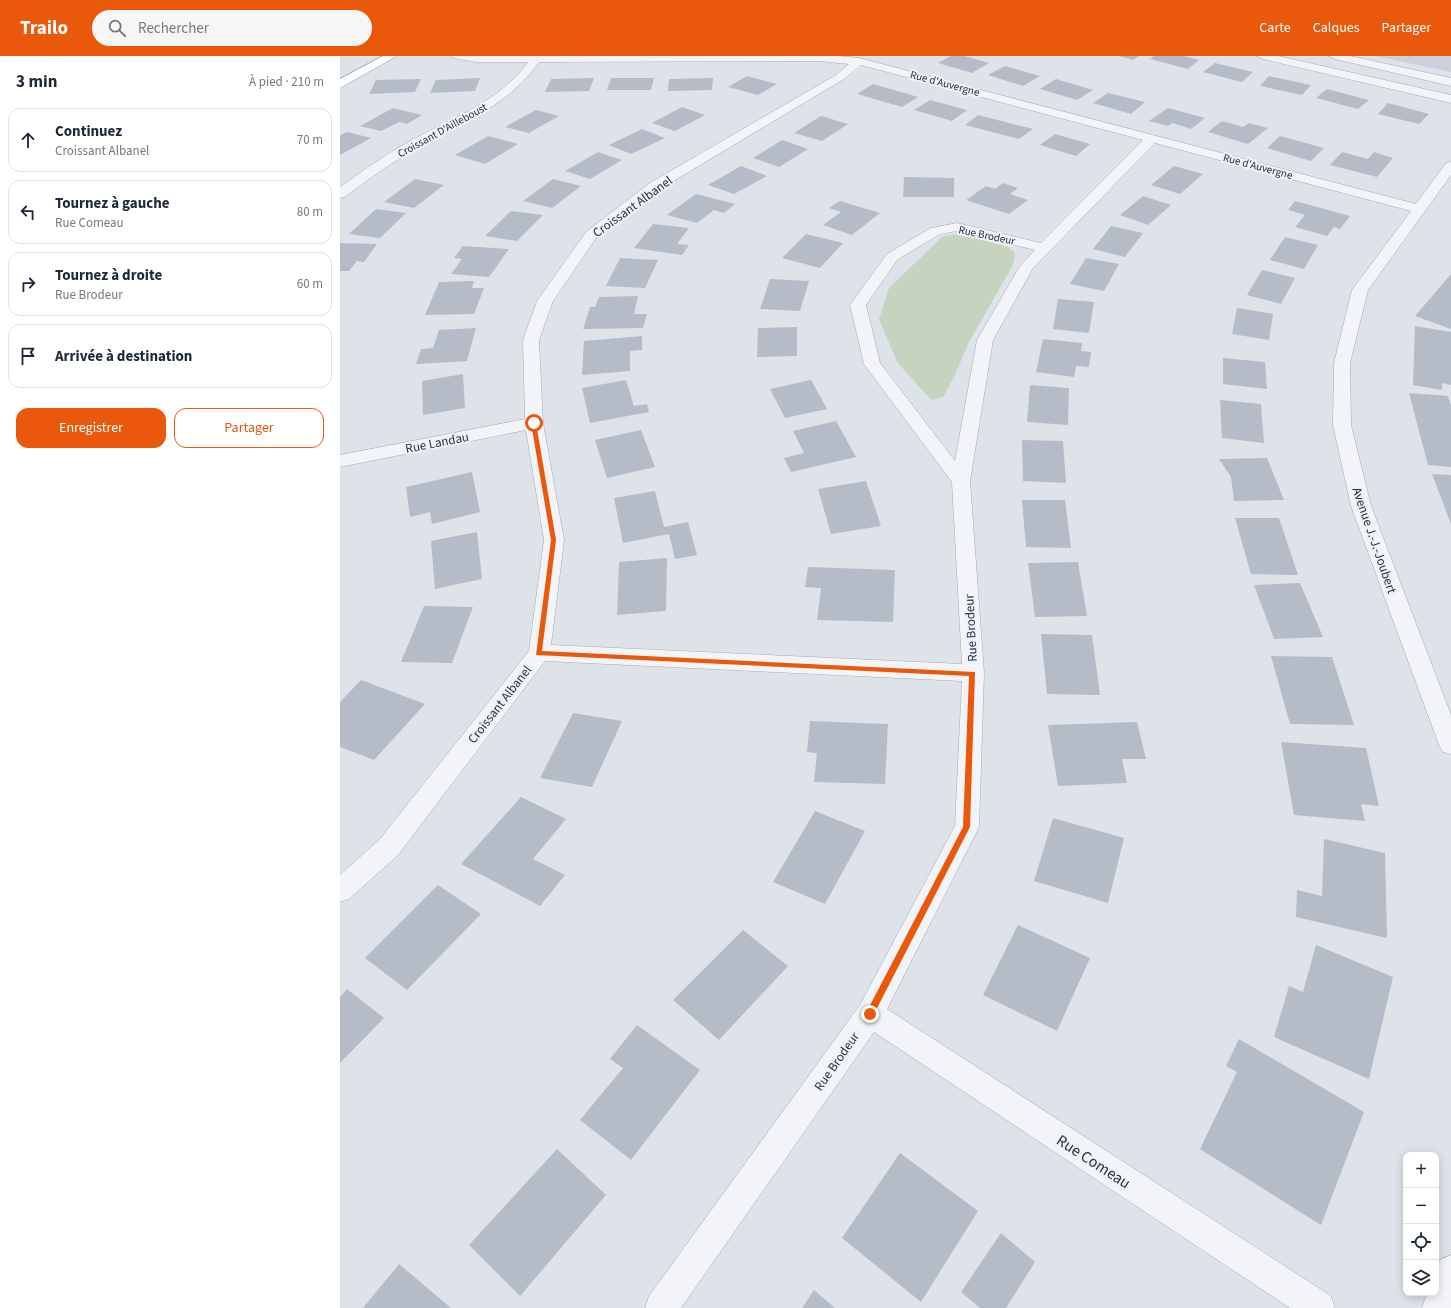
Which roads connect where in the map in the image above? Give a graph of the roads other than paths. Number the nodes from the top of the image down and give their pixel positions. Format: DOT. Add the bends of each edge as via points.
graph roads {
  1 [pos="391,56"];
  2 [pos="457,56"];
  3 [pos="1263,56"];
  4 [pos="1335,56"];
  5 [pos="536,59"];
  6 [pos="859,60"];
  7 [pos="1451,82"];
  8 [pos="340,84"];
  9 [pos="1451,99"];
  10 [pos="1152,138"];
  11 [pos="1451,166"];
  12 [pos="340,194"];
  13 [pos="1420,209"];
  14 [pos="1045,248"];
  15 [pos="534,423"];
  16 [pos="340,461"];
  17 [pos="961,481"];
  18 [pos="539,654"];
  19 [pos="973,674"];
  20 [pos="1451,745"];
  21 [pos="340,891"];
  22 [pos="870,1014"];
  23 [pos="1451,1271"];
  24 [pos="661,1308"];
  25 [pos="1319,1308"];
  26 [pos="1438,1308"];
  1 -- 8 [label="highway"];
  2 -- 5 [label="street, Rue d'Auvergne" via="476,59"];
  3 -- 9 [label="street"];
  4 -- 7 [label="street"];
  5 -- 6 [label="street, Rue d'Auvergne"];
  5 -- 12 [label="street, Croissant D'Ailleboust" via="519,83 501,97 418,142"];
  6 -- 10 [label="street, Rue d'Auvergne"];
  6 -- 15 [label="street, Croissant Albanel" via="840,76 656,186 591,235 545,301 531,340"];
  10 -- 13 [label="street, Rue d'Auvergne"];
  10 -- 14 [label="street, Rue Brodeur"];
  11 -- 13 [label="street, Avenue J.-J.-Joubert"];
  13 -- 20 [label="street, Avenue J.-J.-Joubert" via="1360,290 1342,363 1342,426 1361,506"];
  14 -- 17 [label="street, Rue Brodeur" via="1027,266 985,340"];
  14 -- 17 [label="street, Rue Brodeur" via="957,227 936,231 892,256 858,304 872,364"];
  15 -- 16 [label="street, Rue Landau"];
  15 -- 18 [label="street, Croissant Albanel" via="554,540"];
  17 -- 19 [label="street, Rue Brodeur"];
  18 -- 19 [label="street"];
  18 -- 21 [label="street, Croissant Albanel" via="389,847"];
  19 -- 22 [label="street, Rue Brodeur" via="966,827"];
  22 -- 24 [label="street, Rue Brodeur"];
  22 -- 25 [label="street, Rue Comeau"];
  23 -- 26 [label="street"];
}
